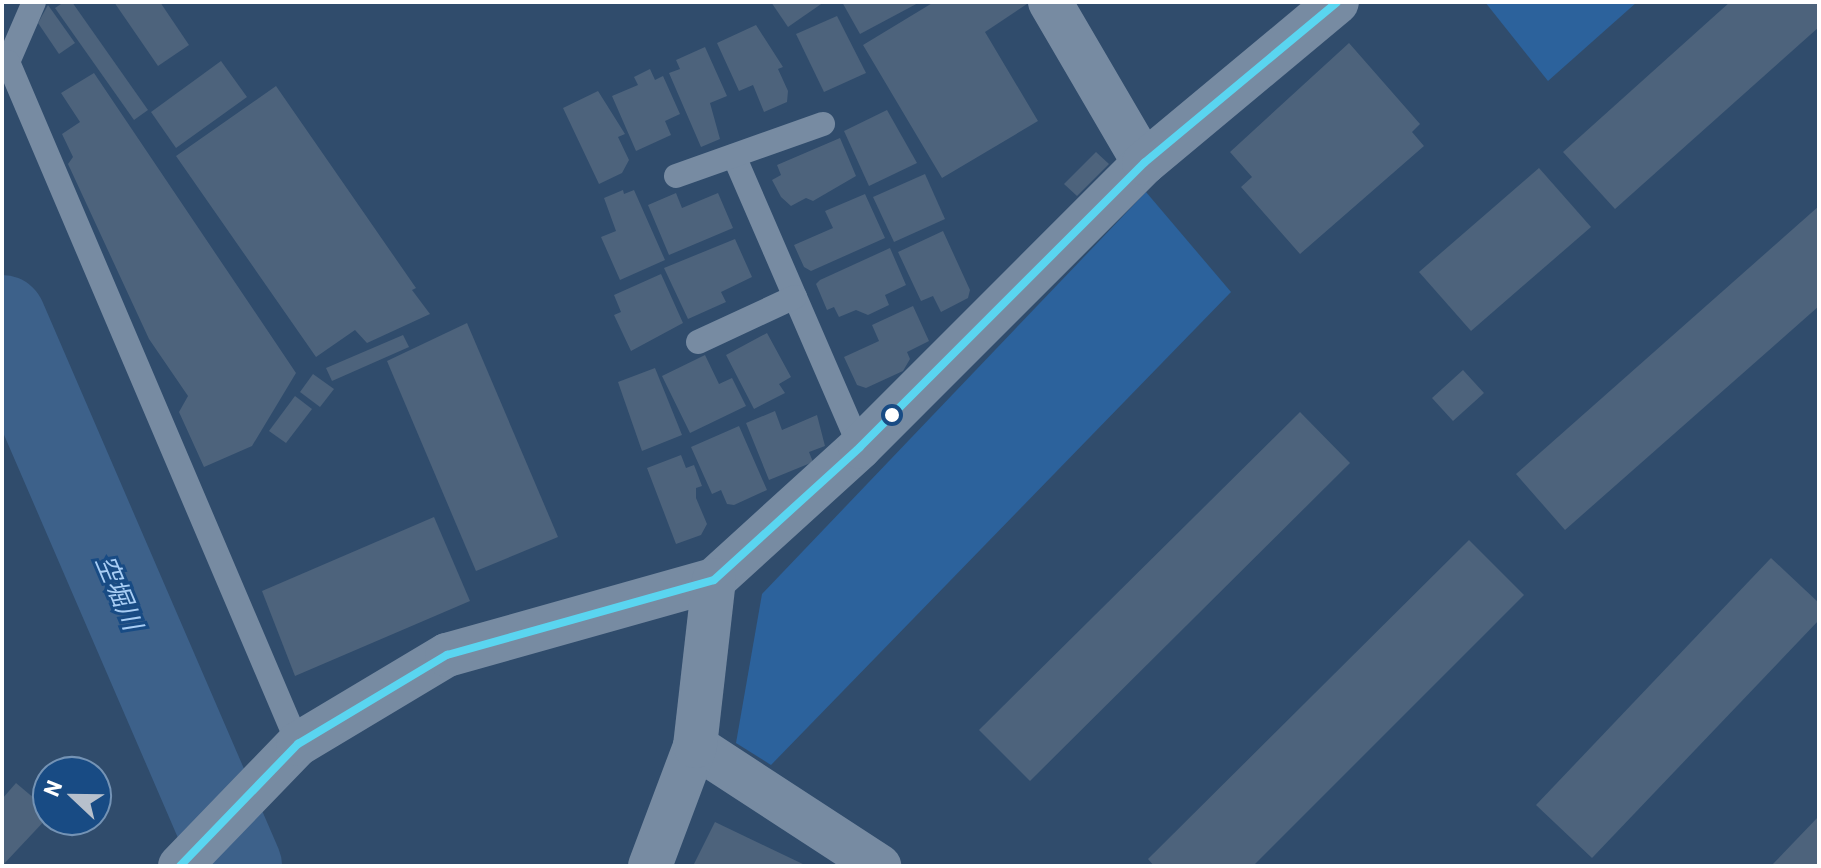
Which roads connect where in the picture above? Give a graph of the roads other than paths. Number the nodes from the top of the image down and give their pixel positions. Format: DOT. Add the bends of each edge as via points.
graph roads {
  1 [pos="34,2"];
  2 [pos="1050,2"];
  3 [pos="1337,2"];
  4 [pos="823,124"];
  5 [pos="734,156"];
  6 [pos="1144,163"];
  7 [pos="676,176"];
  8 [pos="795,297"];
  9 [pos="698,342"];
  10 [pos="860,447"];
  11 [pos="714,580"];
  12 [pos="695,746"];
  13 [pos="286,757"];
  14 [pos="180,866"];
  15 [pos="650,866"];
  16 [pos="879,866"];
  1 -- 13 [label="lane" via="8,62"];
  2 -- 6 [label="street"];
  3 -- 6 [label="street"];
  4 -- 5 [label="lane"];
  5 -- 7 [label="lane"];
  5 -- 8 [label="lane"];
  6 -- 10 [label="street"];
  8 -- 9 [label="lane"];
  8 -- 10 [label="lane"];
  10 -- 11 [label="street"];
  11 -- 12 [label="street"];
  11 -- 13 [label="street" via="447,655"];
  12 -- 15 [label="street"];
  12 -- 16 [label="street"];
  13 -- 14 [label="street"];
}
